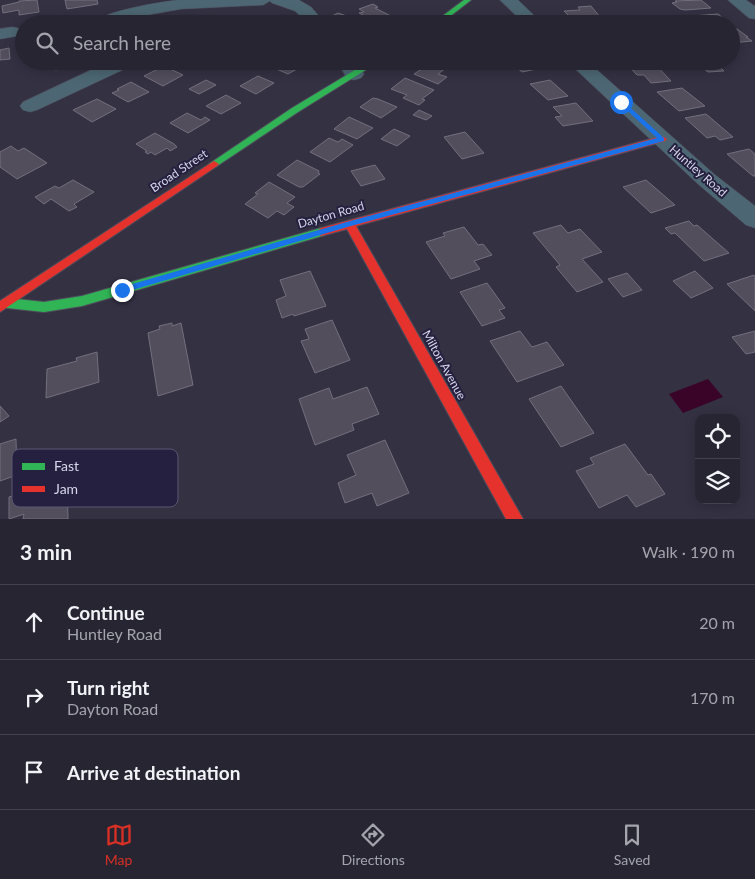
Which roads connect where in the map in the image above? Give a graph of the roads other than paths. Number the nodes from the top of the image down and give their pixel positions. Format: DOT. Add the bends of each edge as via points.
graph roads {
  1 [pos="255,0"];
  2 [pos="263,0"];
  3 [pos="278,0"];
  4 [pos="468,0"];
  5 [pos="508,0"];
  6 [pos="740,0"];
  7 [pos="755,14"];
  8 [pos="123,15"];
  9 [pos="224,15"];
  10 [pos="311,15"];
  11 [pos="447,15"];
  12 [pos="525,15"];
  13 [pos="107,70"];
  14 [pos="347,70"];
  15 [pos="586,70"];
  16 [pos="30,106"];
  17 [pos="662,139"];
  18 [pos="755,219"];
  19 [pos="350,224"];
  20 [pos="3,305"];
  21 [pos="514,519"];
  1 -- 2 [label="street"];
  1 -- 8 [label="street" via="187,4"];
  1 -- 9 [label="street"];
  3 -- 10 [label="street" via="298,5"];
  4 -- 11 [label="street"];
  5 -- 12 [label="street"];
  6 -- 7 [label="street"];
  13 -- 16 [label="street"];
  14 -- 20 [label="street, Broad Street" via="295,110"];
  15 -- 17 [label="street, Huntley Road"];
  17 -- 18 [label="street, Huntley Road"];
  17 -- 19 [label="street, Dayton Road"];
  19 -- 20 [label="street, Dayton Road" via="82,301 46,308"];
  19 -- 21 [label="street, Milton Avenue"];
}
